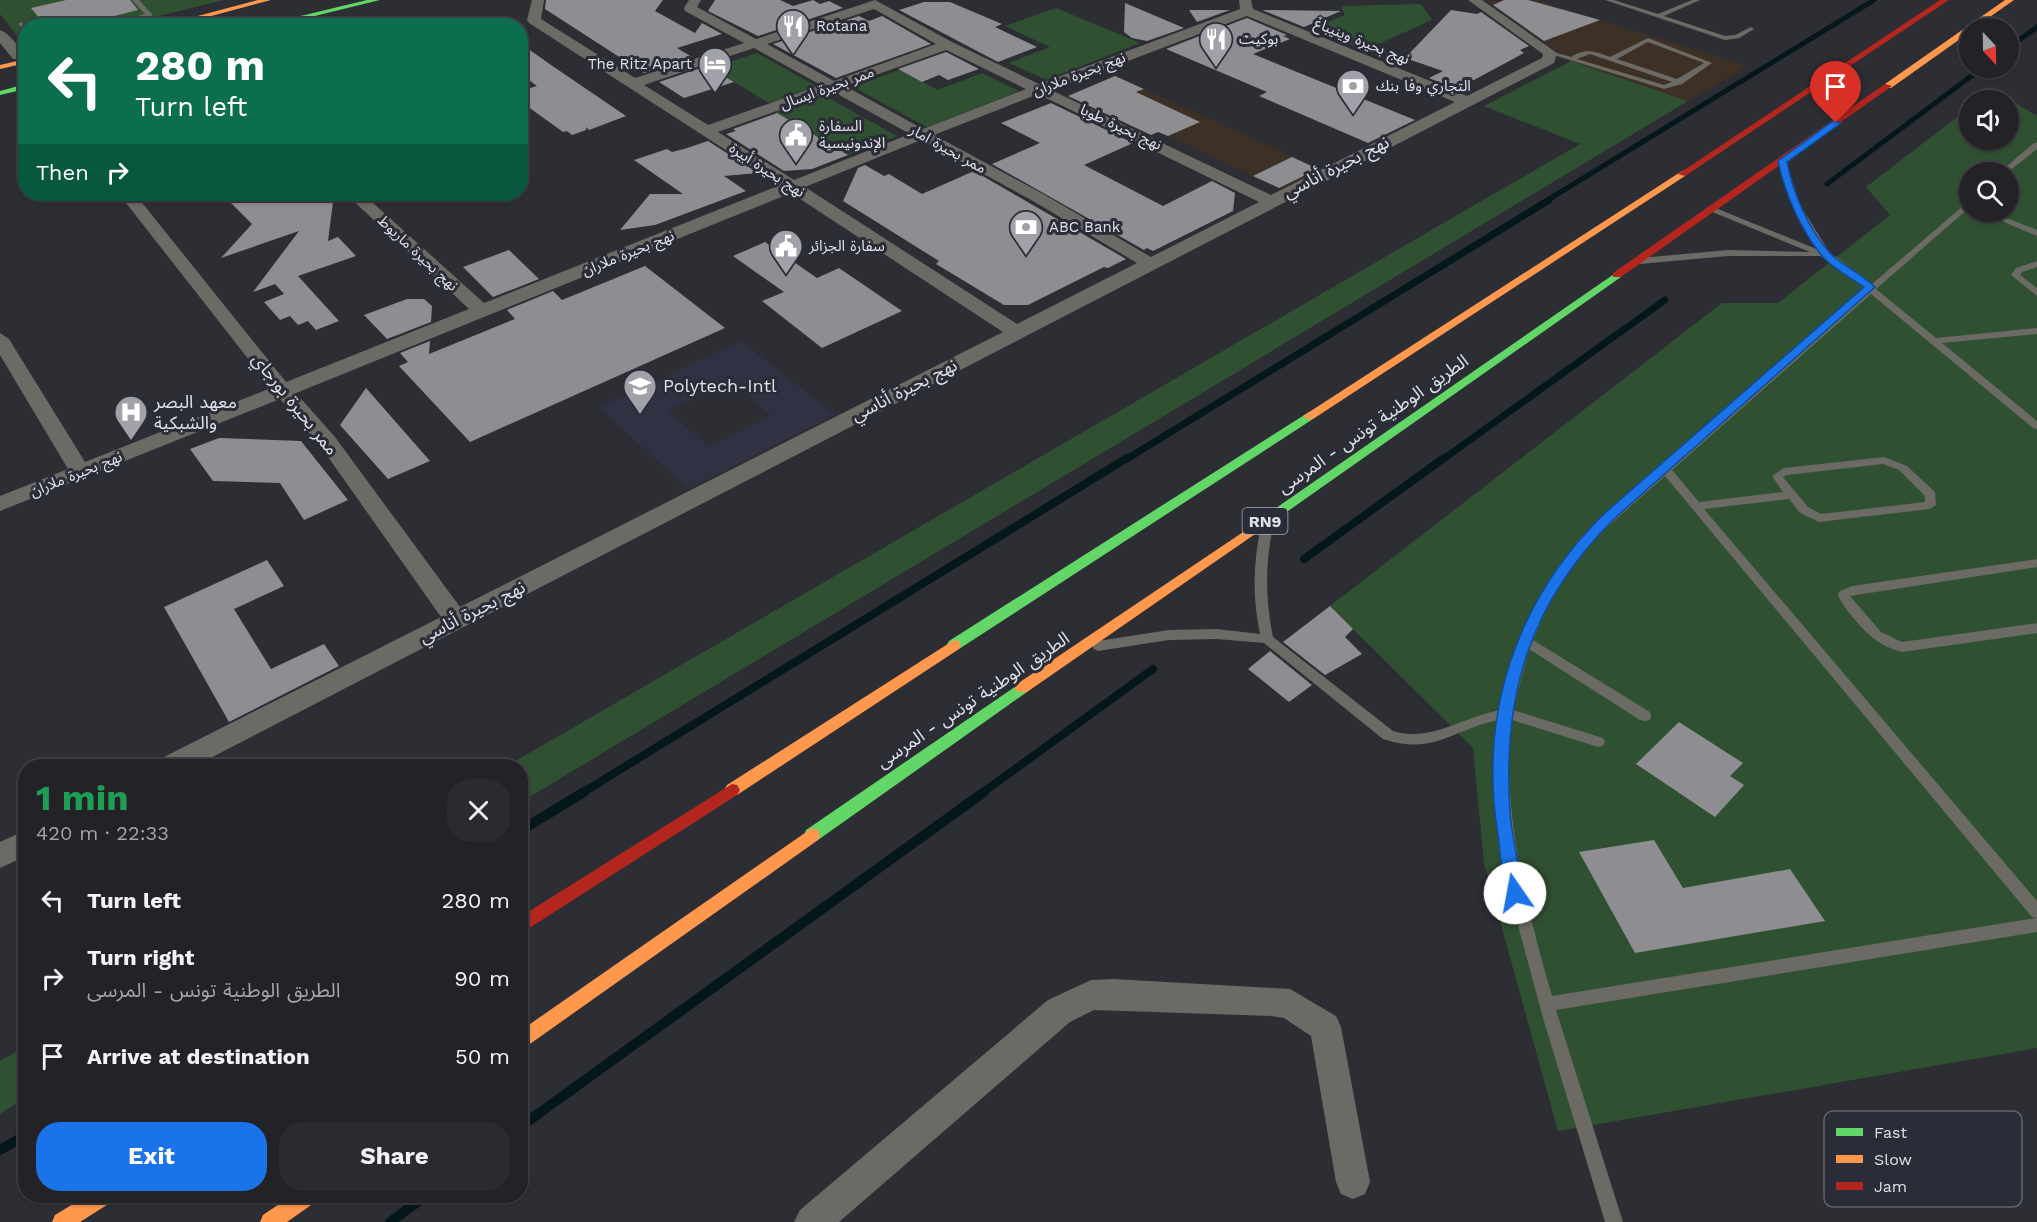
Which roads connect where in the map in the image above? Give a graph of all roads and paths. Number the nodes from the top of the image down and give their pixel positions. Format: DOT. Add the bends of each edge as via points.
graph roads {
  1 [pos="135,0"];
  2 [pos="267,0"];
  3 [pos="376,0"];
  4 [pos="538,0"];
  5 [pos="695,0"];
  6 [pos="1474,0"];
  7 [pos="1608,0"];
  8 [pos="1697,0"];
  9 [pos="1946,0"];
  10 [pos="2010,0"];
  11 [pos="876,2"];
  12 [pos="1246,6"];
  13 [pos="1659,16"];
  14 [pos="138,18"];
  15 [pos="195,18"];
  16 [pos="297,18"];
  17 [pos="1750,29"];
  18 [pos="0,34"];
  19 [pos="756,44"];
  20 [pos="947,45"];
  21 [pos="1550,53"];
  22 [pos="18,54"];
  23 [pos="1572,59"];
  24 [pos="1611,59"];
  25 [pos="18,60"];
  26 [pos="0,67"];
  27 [pos="1679,82"];
  28 [pos="632,84"];
  29 [pos="833,86"];
  30 [pos="18,88"];
  31 [pos="1040,89"];
  32 [pos="0,93"];
  33 [pos="1466,101"];
  34 [pos="706,131"];
  35 [pos="922,135"];
  36 [pos="2037,145"];
  37 [pos="1782,161"];
  38 [pos="2016,162"];
  39 [pos="792,187"];
  40 [pos="1659,189"];
  41 [pos="133,201"];
  42 [pos="362,201"];
  43 [pos="1270,201"];
  44 [pos="1713,209"];
  45 [pos="1959,212"];
  46 [pos="2010,222"];
  47 [pos="2037,233"];
  48 [pos="1828,256"];
  49 [pos="1638,262"];
  50 [pos="1149,263"];
  51 [pos="2037,264"];
  52 [pos="1870,287"];
  53 [pos="2037,293"];
  54 [pos="483,312"];
  55 [pos="2037,331"];
  56 [pos="1016,332"];
  57 [pos="0,339"];
  58 [pos="1937,341"];
  59 [pos="284,392"];
  60 [pos="2037,426"];
  61 [pos="1664,468"];
  62 [pos="81,472"];
  63 [pos="1791,495"];
  64 [pos="0,504"];
  65 [pos="1696,506"];
  66 [pos="1269,519"];
  67 [pos="2037,563"];
  68 [pos="456,620"];
  69 [pos="2037,628"];
  70 [pos="1267,639"];
  71 [pos="1524,640"];
  72 [pos="1076,651"];
  73 [pos="1505,713"];
  74 [pos="1645,716"];
  75 [pos="1598,742"];
  76 [pos="185,759"];
  77 [pos="18,846"];
  78 [pos="0,856"];
  79 [pos="2037,912"];
  80 [pos="528,922"];
  81 [pos="2037,925"];
  82 [pos="1547,1004"];
  83 [pos="528,1036"];
  84 [pos="1353,1182"];
  85 [pos="92,1203"];
  86 [pos="297,1203"];
  87 [pos="62,1222"];
  88 [pos="270,1222"];
  89 [pos="813,1222"];
  90 [pos="1614,1222"];
  1 -- 14 [label="lane" via="150,15"];
  2 -- 15 [label="main road"];
  3 -- 16 [label="main road"];
  4 -- 28 [label="street, نهج بحيرة أبيرة" via="530,21"];
  5 -- 19 [label="street, ممر بحيرة امار" via="690,8"];
  6 -- 21 [label="street"];
  7 -- 13 [label="lane"];
  8 -- 13 [label="lane"];
  9 -- 40 [label="main road, الطريق الوطنية تونس - المرسى"];
  10 -- 37 [label="main road, الطريق الوطنية تونس - المرسى / RN9"];
  11 -- 19 [label="street, نهج بحيرة طوبا"];
  11 -- 20 [label="street, نهج بحيرة طوبا"];
  12 -- 31 [label="street, نهج بحيرة ملاران"];
  12 -- 33 [label="street, نهج بحيرة وينيباغ"];
  13 -- 17 [label="lane" via="1732,39"];
  18 -- 22 [label="street"];
  19 -- 28 [label="street, نهج بحيرة طوبا"];
  19 -- 29 [label="street, ممر بحيرة امار"];
  20 -- 29 [label="street, ممر بحيرة ايسال"];
  20 -- 31 [label="street, نهج بحيرة طوبا"];
  21 -- 23 [label="lane"];
  21 -- 33 [label="street, نهج بحيرة أناسي" via="1549,60 1540,66"];
  23 -- 24 [label="lane" via="1586,52"];
  23 -- 27 [label="lane" via="1656,85"];
  24 -- 27 [label="lane"];
  24 -- 27 [label="lane" via="1648,40 1709,63"];
  25 -- 26 [label="main road"];
  28 -- 34 [label="street, نهج بحيرة أبيرة"];
  29 -- 34 [label="street, ممر بحيرة ايسال"];
  29 -- 35 [label="street, ممر بحيرة امار"];
  30 -- 32 [label="main road"];
  31 -- 35 [label="street, نهج بحيرة ملاران"];
  31 -- 43 [label="street, نهج بحيرة طوبا"];
  33 -- 43 [label="street, نهج بحيرة أناسي"];
  34 -- 39 [label="street, نهج بحيرة أبيرة"];
  35 -- 39 [label="street, نهج بحيرة ملاران"];
  35 -- 50 [label="street, ممر بحيرة امار"];
  36 -- 38 [label="lane"];
  37 -- 44 [label="main road, الطريق الوطنية تونس - المرسى / RN9"];
  37 -- 48 [label="lane" via="1796,205"];
  39 -- 54 [label="street, نهج بحيرة ملاران"];
  39 -- 56 [label="street, نهج بحيرة أبيرة"];
  40 -- 44 [label="main road"];
  40 -- 80 [label="main road, الطريق الوطنية تونس - المرسى"];
  41 -- 59 [label="street, ممر بحيرة بورجاي"];
  42 -- 54 [label="street, نهج بحيرة ماريوط"];
  43 -- 50 [label="street, نهج بحيرة أناسي"];
  44 -- 48 [label="lane"];
  44 -- 49 [label="main road, الطريق الوطنية تونس - المرسى / RN9"];
  45 -- 52 [label="lane"];
  46 -- 47 [label="lane"];
  48 -- 49 [label="lane" via="1728,253"];
  48 -- 52 [label="lane"];
  49 -- 66 [label="main road, الطريق الوطنية تونس - المرسى / RN9"];
  50 -- 56 [label="street, نهج بحيرة أناسي"];
  51 -- 53 [label="lane" via="2015,275"];
  52 -- 58 [label="lane"];
  52 -- 61 [label="lane"];
  54 -- 59 [label="street, نهج بحيرة ملاران"];
  55 -- 58 [label="lane"];
  56 -- 68 [label="street, نهج بحيرة أناسي"];
  57 -- 62 [label="street"];
  58 -- 60 [label="lane"];
  59 -- 62 [label="street, نهج بحيرة ملاران"];
  59 -- 68 [label="street, ممر بحيرة بورجاي" via="328,442"];
  61 -- 65 [label="lane"];
  61 -- 71 [label="lane" via="1584,541 1556,579"];
  62 -- 64 [label="street, نهج بحيرة ملاران"];
  63 -- 63 [label="lane" via="1811,515 1827,519 1924,507 1932,501 1931,495 1903,468 1884,460 1780,473 1778,479"];
  63 -- 65 [label="lane"];
  65 -- 79 [label="lane"];
  66 -- 70 [label="lane" via="1259,575"];
  66 -- 72 [label="main road, الطريق الوطنية تونس - المرسى / RN9"];
  67 -- 69 [label="lane" via="1844,594 1876,636 1893,646"];
  68 -- 76 [label="street, نهج بحيرة أناسي"];
  70 -- 72 [label="lane" via="1169,635 1122,640"];
  70 -- 73 [label="lane" via="1400,741 1425,740"];
  71 -- 73 [label="lane"];
  71 -- 74 [label="lane"];
  72 -- 83 [label="main road, الطريق الوطنية تونس - المرسى / RN9"];
  73 -- 75 [label="lane"];
  73 -- 82 [label="lane" via="1502,814 1510,872"];
  77 -- 78 [label="street"];
  81 -- 82 [label="lane"];
  82 -- 90 [label="lane"];
  84 -- 89 [label="street" via="1324,1027 1290,1004 1271,1001 1091,995 1059,1011"];
  85 -- 87 [label="main road"];
  86 -- 88 [label="main road"];
}
